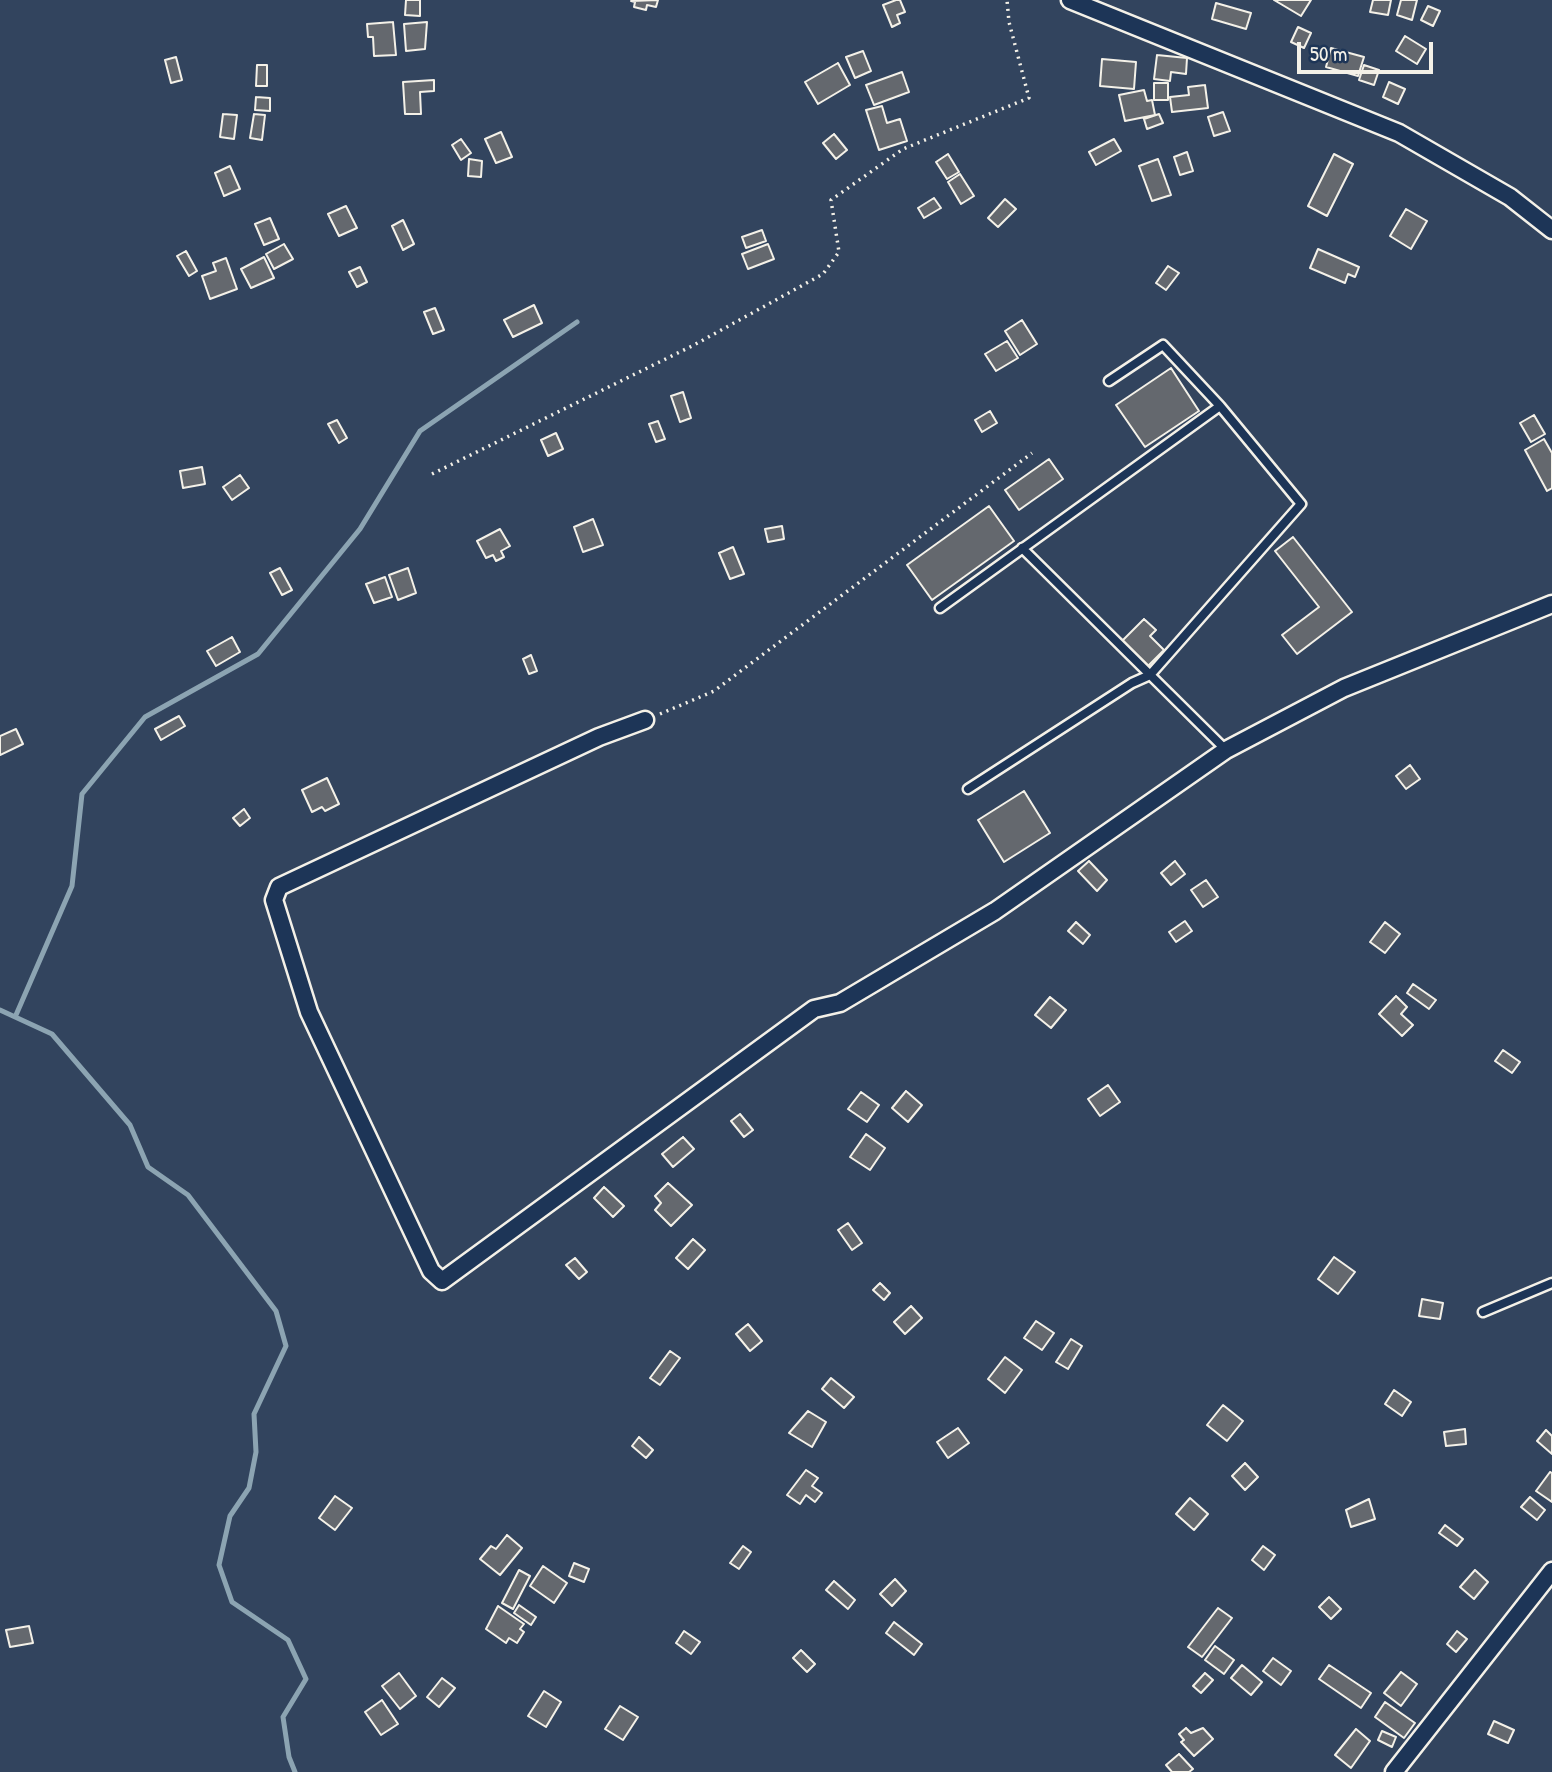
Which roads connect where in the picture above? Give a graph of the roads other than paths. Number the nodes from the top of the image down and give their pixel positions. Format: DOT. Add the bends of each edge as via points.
graph roads {
  1 [pos="1070,0"];
  2 [pos="1552,230"];
  3 [pos="1108,381"];
  4 [pos="1220,406"];
  5 [pos="1022,548"];
  6 [pos="1552,604"];
  7 [pos="940,608"];
  8 [pos="1150,675"];
  9 [pos="645,720"];
  10 [pos="1226,750"];
  11 [pos="968,789"];
  12 [pos="1552,1283"];
  13 [pos="1483,1312"];
  14 [pos="1552,1572"];
  15 [pos="1394,1772"];
  1 -- 2 [label="street" via="1399,133 1510,197"];
  3 -- 4 [label="lane" via="1163,345"];
  4 -- 5 [label="lane"];
  4 -- 8 [label="lane" via="1300,504"];
  5 -- 7 [label="lane"];
  5 -- 8 [label="lane"];
  6 -- 10 [label="street" via="1345,688"];
  8 -- 10 [label="lane"];
  8 -- 11 [label="lane"];
  9 -- 10 [label="street" via="599,737 279,887 274,900 309,1012 431,1271 442,1281 814,1009 840,1003 995,911"];
  12 -- 13 [label="lane"];
  14 -- 15 [label="street"];
}
